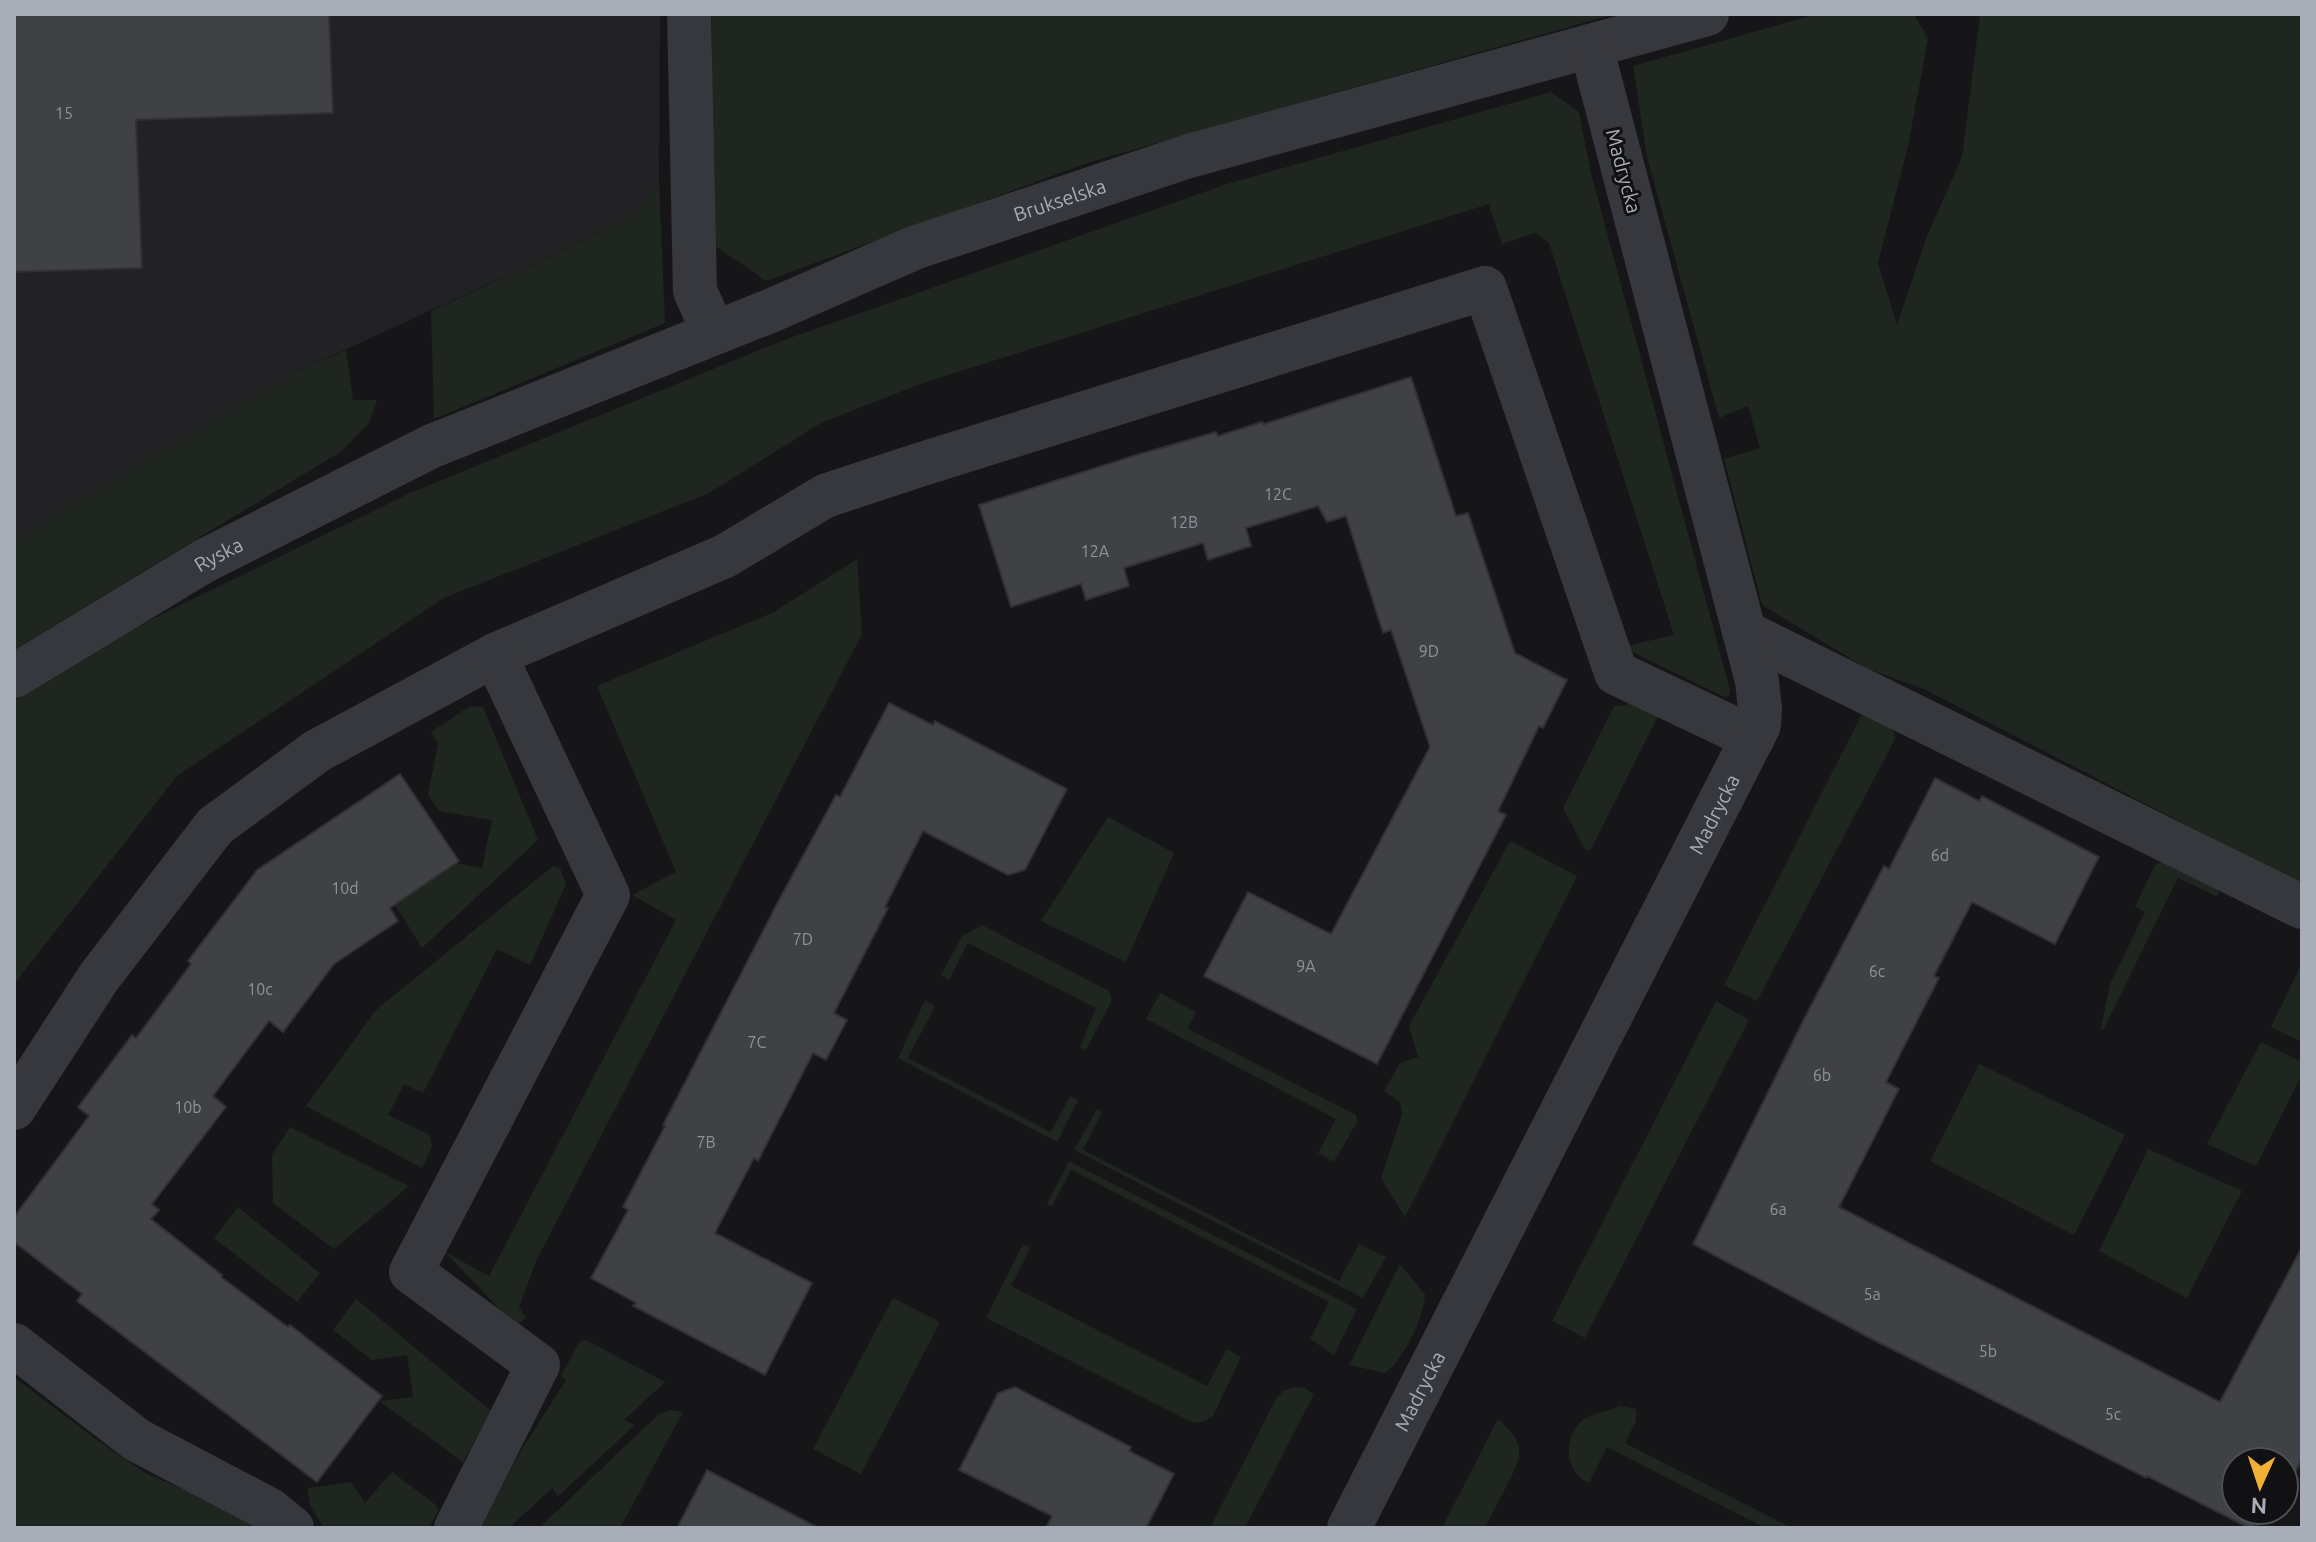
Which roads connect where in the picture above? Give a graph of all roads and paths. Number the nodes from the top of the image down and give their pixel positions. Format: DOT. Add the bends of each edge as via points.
graph roads {
  1 [pos="689,14"];
  2 [pos="1707,14"];
  3 [pos="1591,46"];
  4 [pos="714,333"];
  5 [pos="432,446"];
  6 [pos="1744,632"];
  7 [pos="495,655"];
  8 [pos="14,676"];
  9 [pos="1753,738"];
  10 [pos="2302,907"];
  11 [pos="14,1108"];
  12 [pos="14,1345"];
  13 [pos="292,1528"];
  14 [pos="456,1528"];
  15 [pos="1349,1528"];
  1 -- 4 [label="street" via="695,291"];
  2 -- 3 [label="street, Brukselska"];
  3 -- 4 [label="street, Brukselska" via="1189,156 914,248"];
  3 -- 6 [label="street, Madrycka"];
  4 -- 5 [label="street, Brukselska"];
  5 -- 8 [label="street, Ryska" via="204,561"];
  6 -- 9 [label="street, Madrycka" via="1759,696 1759,725"];
  6 -- 10 [label="street"];
  7 -- 9 [label="street" via="725,556 825,496 1485,288 1616,673"];
  7 -- 11 [label="street" via="317,751 215,826 99,977"];
  7 -- 14 [label="street" via="608,895 411,1272 538,1365"];
  9 -- 15 [label="street, Madrycka"];
  12 -- 13 [label="street" via="137,1440 270,1510"];
}
